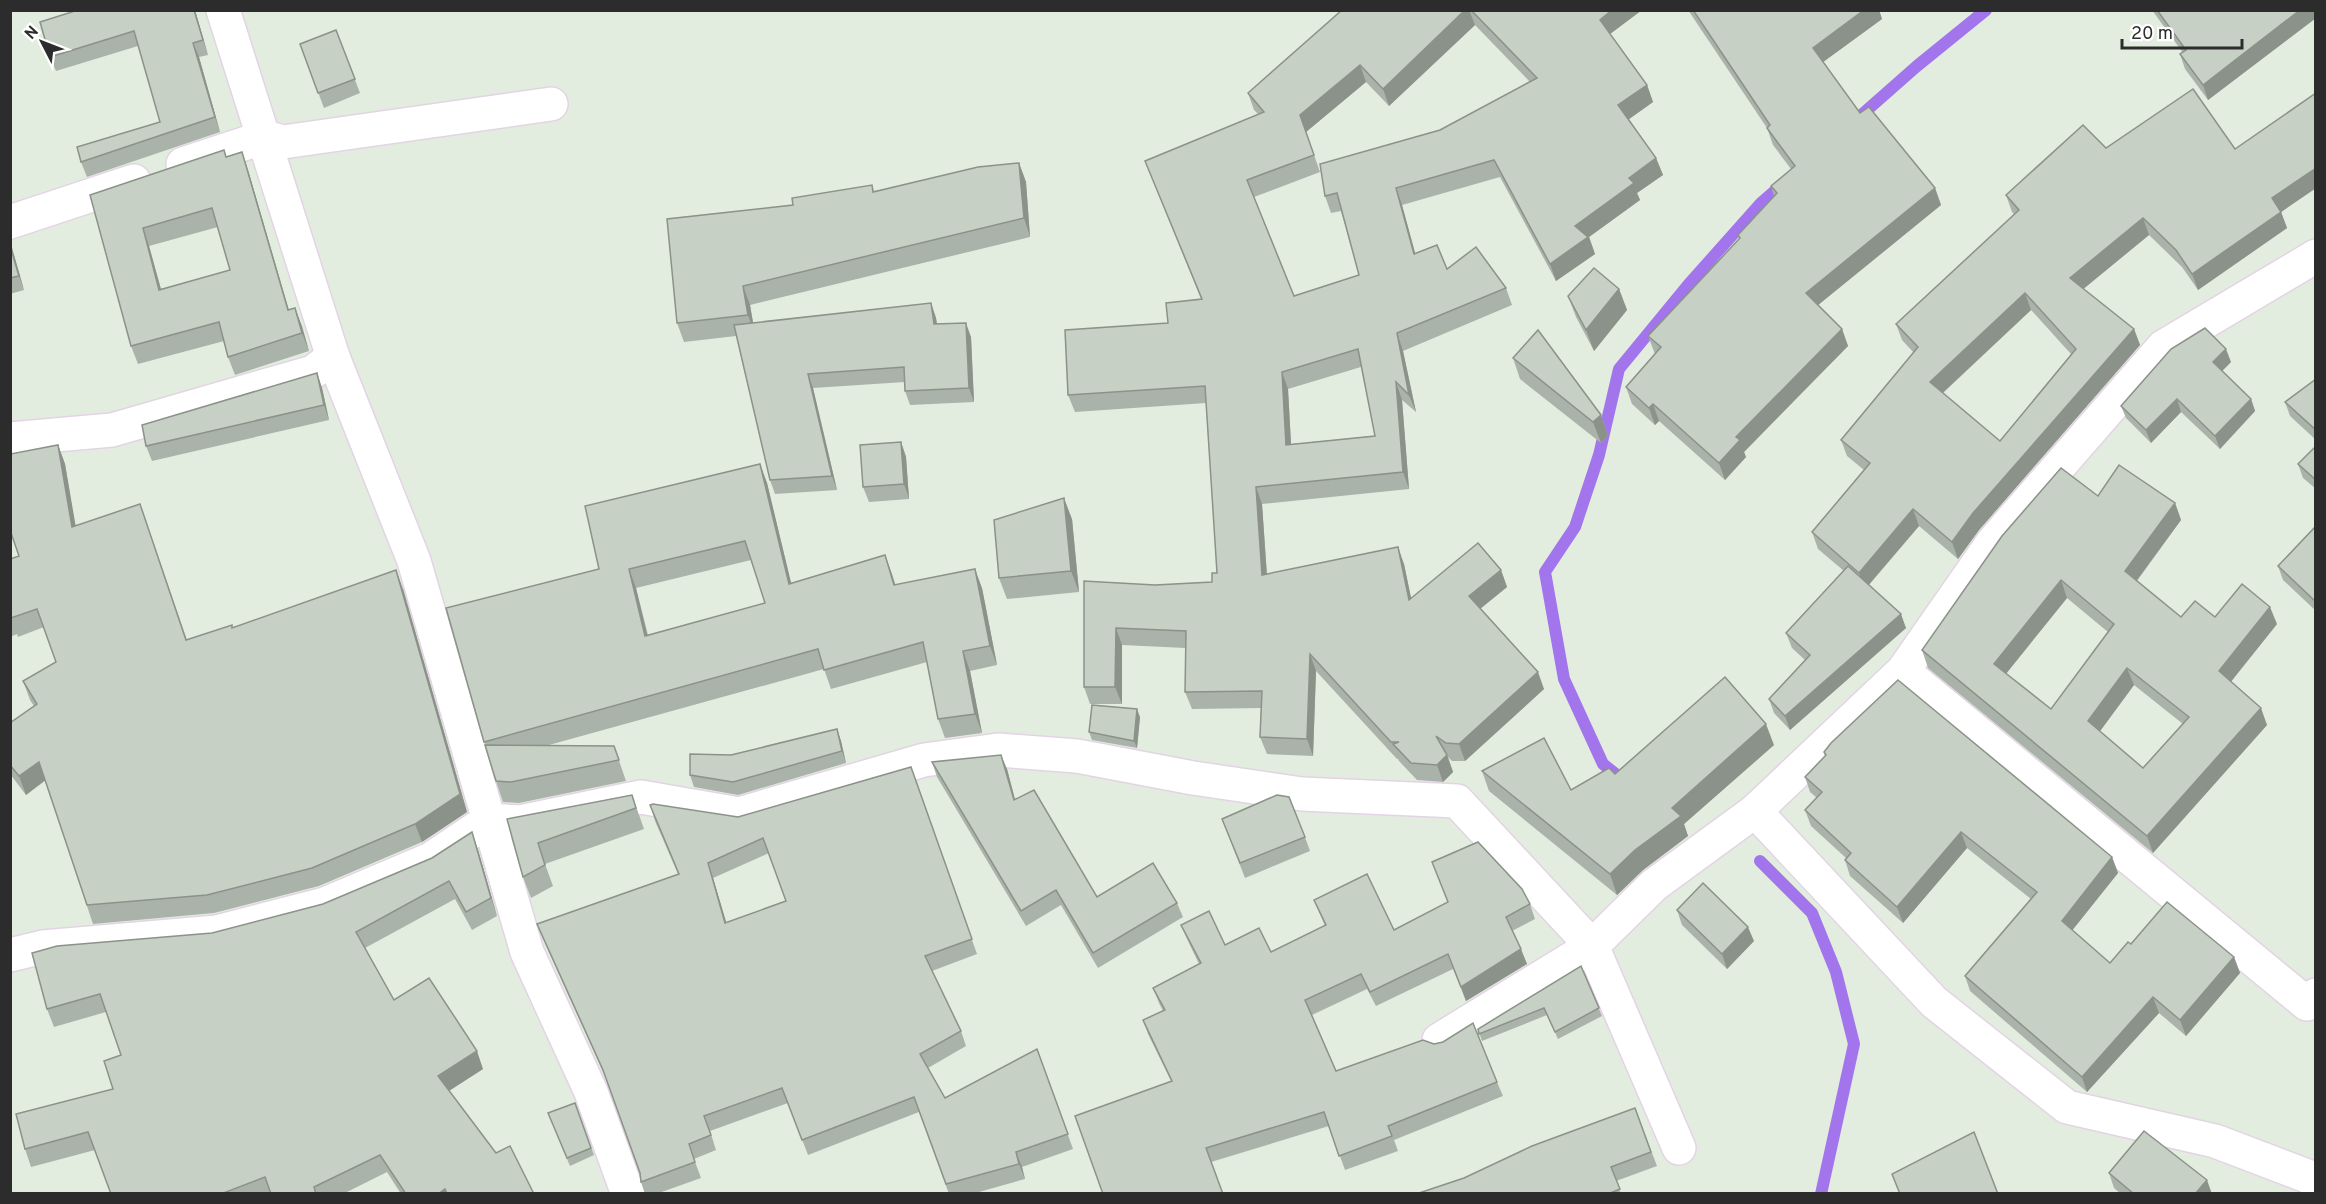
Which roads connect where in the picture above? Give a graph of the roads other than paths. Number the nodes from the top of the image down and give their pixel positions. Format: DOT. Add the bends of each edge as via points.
graph roads {
  1 [pos="223,10"];
  2 [pos="551,104"];
  3 [pos="265,137"];
  4 [pos="10,222"];
  5 [pos="2316,256"];
  6 [pos="333,357"];
  7 [pos="10,439"];
  8 [pos="1903,671"];
  9 [pos="1755,811"];
  10 [pos="489,820"];
  11 [pos="1592,946"];
  12 [pos="10,955"];
  13 [pos="2316,995"];
  14 [pos="1438,1040"];
  15 [pos="1679,1148"];
  16 [pos="2316,1182"];
  17 [pos="628,1194"];
  1 -- 3 [label="street"];
  2 -- 3 [label="street" via="283,142"];
  3 -- 4 [label="street"];
  3 -- 6 [label="street"];
  5 -- 8 [label="street" via="2163,347 1993,542"];
  6 -- 7 [label="street" via="313,372 112,430"];
  6 -- 10 [label="street" via="414,561"];
  8 -- 9 [label="street"];
  8 -- 13 [label="street" via="2307,1004"];
  9 -- 11 [label="street" via="1654,885"];
  9 -- 16 [label="street" via="1934,1002 2067,1107 2214,1142"];
  10 -- 11 [label="street" via="520,822 641,797 739,814 924,760 998,750 1077,756 1302,794 1457,801"];
  10 -- 12 [label="street" via="431,859 325,904 217,932 43,947"];
  10 -- 17 [label="street" via="527,952 591,1092"];
  11 -- 14 [label="street"];
  11 -- 15 [label="street"];
}
